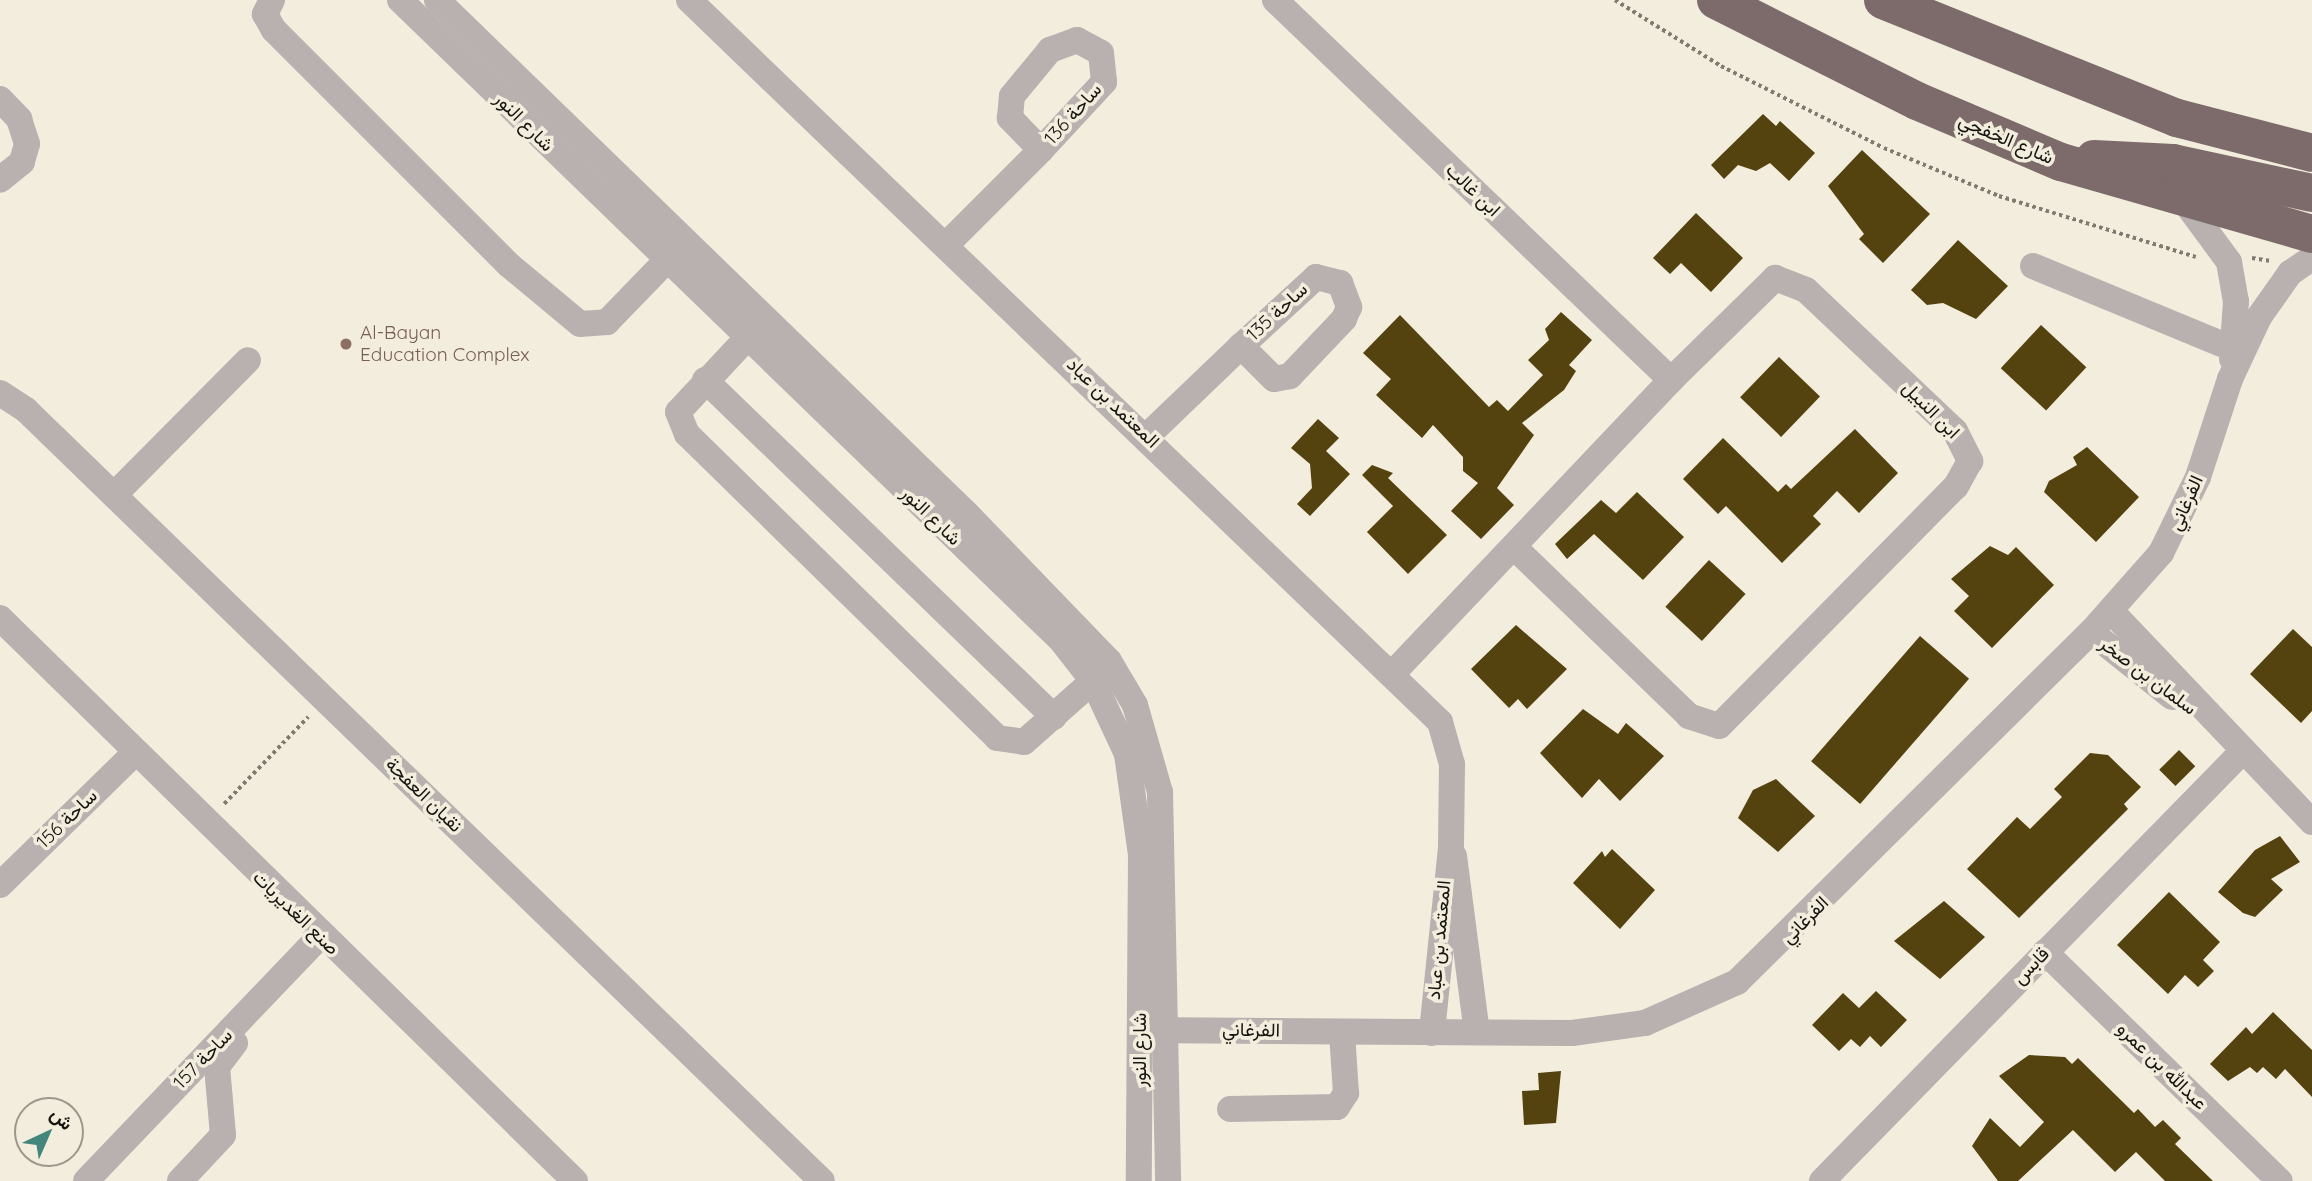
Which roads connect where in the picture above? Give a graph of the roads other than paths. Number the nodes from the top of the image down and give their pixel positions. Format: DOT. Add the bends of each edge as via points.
graph roads {
  1 [pos="272,0"];
  2 [pos="400,0"];
  3 [pos="437,0"];
  4 [pos="1275,0"];
  5 [pos="1716,0"];
  6 [pos="1883,0"];
  7 [pos="701,4"];
  8 [pos="0,99"];
  9 [pos="0,113"];
  10 [pos="1041,150"];
  11 [pos="2312,153"];
  12 [pos="2061,162"];
  13 [pos="2,178"];
  14 [pos="2312,193"];
  15 [pos="2185,202"];
  16 [pos="2312,234"];
  17 [pos="947,244"];
  18 [pos="2312,258"];
  19 [pos="667,260"];
  20 [pos="2033,266"];
  21 [pos="759,312"];
  22 [pos="744,335"];
  23 [pos="1241,346"];
  24 [pos="2233,349"];
  25 [pos="248,360"];
  26 [pos="0,377"];
  27 [pos="2230,379"];
  28 [pos="705,380"];
  29 [pos="1671,380"];
  30 [pos="0,393"];
  31 [pos="26,410"];
  32 [pos="1147,436"];
  33 [pos="114,495"];
  34 [pos="1514,547"];
  35 [pos="2112,612"];
  36 [pos="0,618"];
  37 [pos="2091,632"];
  38 [pos="10,636"];
  39 [pos="1393,673"];
  40 [pos="1093,681"];
  41 [pos="1054,717"];
  42 [pos="2206,718"];
  43 [pos="128,748"];
  44 [pos="2241,753"];
  45 [pos="2312,822"];
  46 [pos="1451,848"];
  47 [pos="0,860"];
  48 [pos="0,885"];
  49 [pos="325,941"];
  50 [pos="2045,952"];
  51 [pos="1167,1028"];
  52 [pos="1140,1030"];
  53 [pos="1342,1032"];
  54 [pos="1477,1032"];
  55 [pos="1432,1033"];
  56 [pos="178,1085"];
  57 [pos="218,1094"];
  58 [pos="1230,1110"];
  59 [pos="566,1178"];
  60 [pos="86,1181"];
  61 [pos="180,1181"];
  62 [pos="822,1181"];
  63 [pos="1139,1181"];
  64 [pos="1168,1181"];
  65 [pos="1822,1181"];
  66 [pos="2280,1181"];
  1 -- 19 [label="street" via="265,14 274,30 569,317 600,327"];
  2 -- 19 [label="street, شارع النور"];
  3 -- 21 [label="street, شارع النور"];
  4 -- 29 [label="street, ابن غالب"];
  5 -- 12 [label="highway, شارع الخفجي" via="1917,101"];
  6 -- 11 [label="highway" via="2177,118"];
  7 -- 17 [label="street, المعتمد بن عباد"];
  8 -- 13 [label="street" via="27,134 22,162"];
  9 -- 13 [label="street" via="14,141"];
  10 -- 17 [label="street, ساحة 136"];
  12 -- 14 [label="highway" via="2119,158 2173,163"];
  12 -- 15 [label="highway, شارع الخفجي"];
  15 -- 16 [label="highway, شارع الخفجي"];
  15 -- 24 [label="street, الفرغاني" via="2229,262 2236,300"];
  17 -- 32 [label="street, المعتمد بن عباد"];
  18 -- 27 [label="street, الفرغاني" via="2290,273 2259,317"];
  19 -- 22 [label="street, شارع النور"];
  20 -- 24 [label="street"];
  21 -- 22 [label="street"];
  21 -- 51 [label="street, شارع النور" via="1080,627 1135,705 1160,792"];
  22 -- 28 [label="street"];
  22 -- 40 [label="street, شارع النور" via="1061,640"];
  23 -- 32 [label="street, ساحة 135"];
  24 -- 27 [label="street, الفرغاني"];
  25 -- 33 [label="street"];
  26 -- 31 [label="street, نقيان العفجة"];
  27 -- 35 [label="street, الفرغاني" via="2174,531"];
  28 -- 41 [label="street"];
  28 -- 41 [label="street" via="678,412 679,425 980,723 1012,743 1024,742"];
  29 -- 34 [label="street, ابن النبيل"];
  29 -- 34 [label="street, ابن النبيل" via="1764,285 1785,277 1955,431 1970,461 1956,486 1719,726 1689,716"];
  30 -- 31 [label="street, نقيان العفجة"];
  31 -- 33 [label="street, نقيان العفجة"];
  32 -- 39 [label="street, المعتمد بن عباد"];
  33 -- 62 [label="street, نقيان العفجة"];
  34 -- 39 [label="street, ابن النبيل"];
  35 -- 37 [label="street, الفرغاني"];
  35 -- 42 [label="street, سلمان بن صخر"];
  36 -- 38 [label="street, صنع الغديريات"];
  37 -- 42 [label="street, سلمان بن صخر"];
  37 -- 54 [label="street, الفرغاني" via="1737,982 1645,1023 1572,1032"];
  38 -- 43 [label="street, صنع الغديريات"];
  39 -- 46 [label="street, المعتمد بن عباد" via="1440,722 1448,743"];
  40 -- 41 [label="street"];
  40 -- 52 [label="street, شارع النور" via="1126,754 1135,795"];
  42 -- 44 [label="street, سلمان بن صخر"];
  43 -- 47 [label="street, ساحة 156"];
  43 -- 48 [label="street, ساحة 156"];
  43 -- 49 [label="street, صنع الغديريات"];
  44 -- 45 [label="street, سلمان بن صخر"];
  44 -- 50 [label="street, قابس"];
  46 -- 54 [label="street, المعتمد بن عباد"];
  46 -- 55 [label="street, المعتمد بن عباد"];
  49 -- 56 [label="street, ساحة 157"];
  49 -- 57 [label="street, ساحة 157" via="224,1054 217,1067"];
  49 -- 59 [label="street, صنع الغديريات"];
  50 -- 65 [label="street, قابس"];
  50 -- 66 [label="street, عبدالله بن عمرو"];
  51 -- 52 [label="street, الفرغاني"];
  51 -- 53 [label="street, الفرغاني"];
  51 -- 64 [label="street, شارع النور"];
  52 -- 63 [label="street, شارع النور"];
  53 -- 55 [label="street, الفرغاني"];
  53 -- 58 [label="street" via="1346,1093 1337,1107"];
  54 -- 55 [label="street, الفرغاني"];
  56 -- 57 [label="street"];
  56 -- 60 [label="street, ساحة 157"];
  57 -- 61 [label="street, ساحة 157" via="223,1135"];
}
